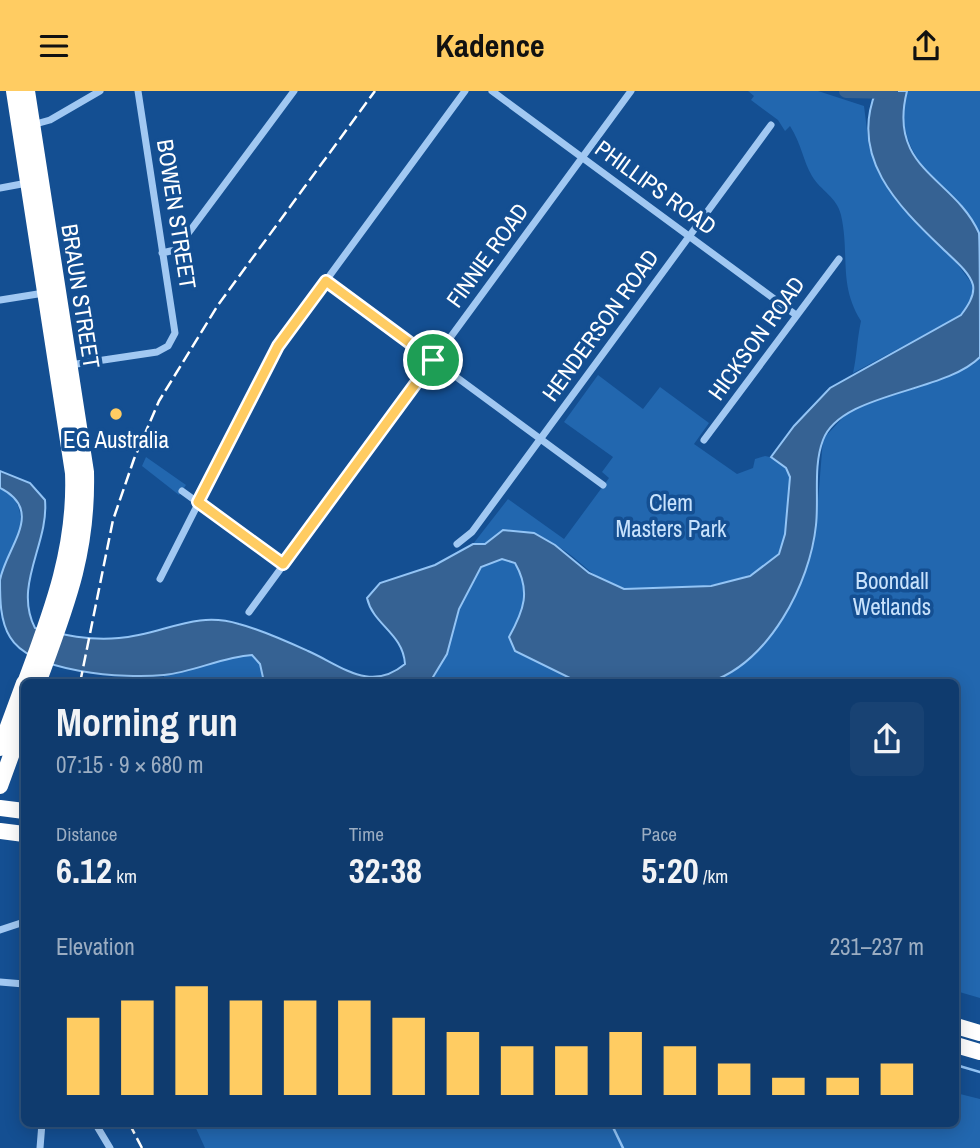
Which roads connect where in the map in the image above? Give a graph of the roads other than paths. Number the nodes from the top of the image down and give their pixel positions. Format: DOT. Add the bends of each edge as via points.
graph roads {
  1 [pos="14,91"];
  2 [pos="27,91"];
  3 [pos="100,91"];
  4 [pos="138,91"];
  5 [pos="294,91"];
  6 [pos="465,91"];
  7 [pos="492,91"];
  8 [pos="631,91"];
  9 [pos="32,125"];
  10 [pos="771,125"];
  11 [pos="582,157"];
  12 [pos="34,182"];
  13 [pos="0,188"];
  14 [pos="689,236"];
  15 [pos="162,253"];
  16 [pos="839,259"];
  17 [pos="326,281"];
  18 [pos="45,293"];
  19 [pos="0,300"];
  20 [pos="796,314"];
  21 [pos="433,360"];
  22 [pos="63,366"];
  23 [pos="540,439"];
  24 [pos="704,440"];
  25 [pos="603,485"];
  26 [pos="182,491"];
  27 [pos="198,502"];
  28 [pos="457,544"];
  29 [pos="283,564"];
  30 [pos="160,579"];
  31 [pos="248,612"];
  32 [pos="31,679"];
  33 [pos="21,701"];
  34 [pos="21,728"];
  35 [pos="0,748"];
  36 [pos="0,786"];
  37 [pos="0,808"];
  38 [pos="21,811"];
  39 [pos="0,831"];
  40 [pos="21,834"];
  41 [pos="21,923"];
  42 [pos="0,930"];
  43 [pos="0,982"];
  44 [pos="21,984"];
  45 [pos="959,1027"];
  46 [pos="980,1033"];
  47 [pos="959,1046"];
  48 [pos="980,1052"];
  49 [pos="42,1127"];
  50 [pos="97,1127"];
  51 [pos="40,1148"];
  52 [pos="110,1148"];
  1 -- 12 [label="highway, BRAUN STREET"];
  2 -- 9 [label="highway, BRAUN STREET"];
  3 -- 9 [label="street" via="50,120"];
  4 -- 15 [label="street, BOWEN STREET"];
  5 -- 15 [label="street" via="181,243"];
  6 -- 17 [label="street"];
  7 -- 11 [label="street, PHILLIPS ROAD"];
  8 -- 11 [label="street, FINNIE ROAD"];
  9 -- 12 [label="highway, BRAUN STREET"];
  10 -- 14 [label="street, HENDERSON ROAD"];
  11 -- 14 [label="street, PHILLIPS ROAD"];
  11 -- 21 [label="street, FINNIE ROAD"];
  12 -- 13 [label="street"];
  12 -- 18 [label="highway, BRAUN STREET"];
  12 -- 22 [label="highway, BRAUN STREET"];
  14 -- 20 [label="street, PHILLIPS ROAD"];
  14 -- 23 [label="street, HENDERSON ROAD"];
  15 -- 22 [label="street, BOWEN STREET" via="175,327 171,342 157,352"];
  16 -- 20 [label="street, HICKSON ROAD"];
  17 -- 21 [label="street"];
  17 -- 27 [label="street" via="278,346"];
  18 -- 19 [label="street"];
  18 -- 22 [label="highway, BRAUN STREET"];
  20 -- 24 [label="street, HICKSON ROAD"];
  21 -- 23 [label="street"];
  21 -- 29 [label="street, FINNIE ROAD"];
  22 -- 32 [label="highway, BRAUN STREET" via="73,473 81,508 79,567"];
  23 -- 25 [label="street"];
  23 -- 28 [label="street, HENDERSON ROAD" via="471,532"];
  26 -- 27 [label="street"];
  27 -- 29 [label="street"];
  27 -- 30 [label="street"];
  29 -- 31 [label="street, FINNIE ROAD"];
  33 -- 35 [label="highway, BRAUN STREET"];
  34 -- 36 [label="highway"];
  37 -- 38 [label="highway"];
  39 -- 40 [label="highway"];
  41 -- 42 [label="street"];
  43 -- 44 [label="street"];
  45 -- 46 [label="highway"];
  47 -- 48 [label="highway"];
  49 -- 51 [label="street"];
  50 -- 52 [label="street"];
}
